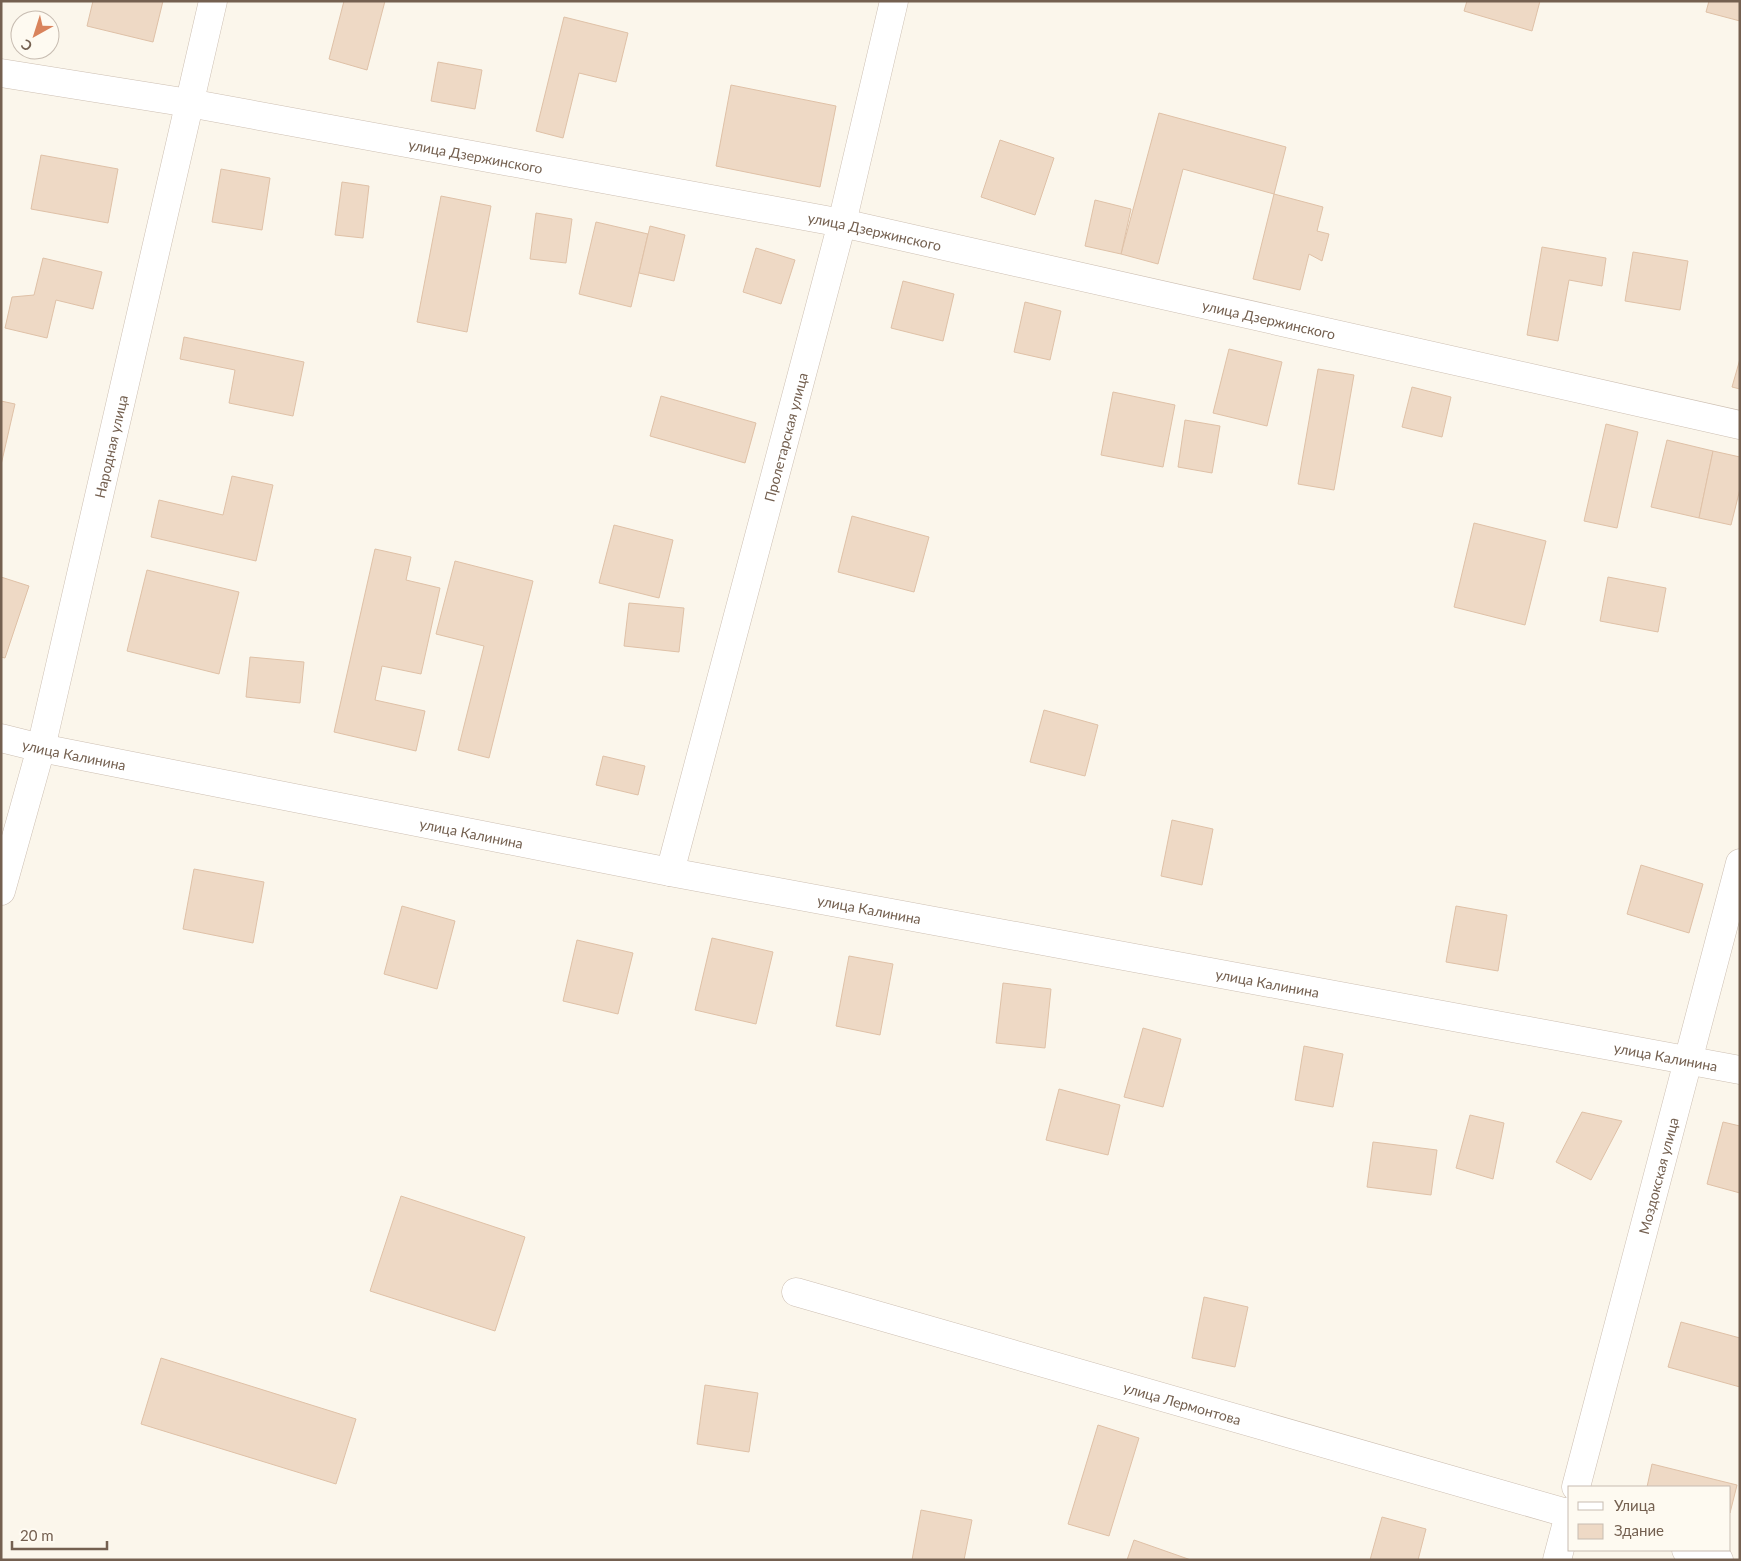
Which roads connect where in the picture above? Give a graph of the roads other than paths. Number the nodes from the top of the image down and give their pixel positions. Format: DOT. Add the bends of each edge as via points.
graph roads {
  1 [pos="213,1"];
  2 [pos="894,1"];
  3 [pos="1,73"];
  4 [pos="189,103"];
  5 [pos="842,223"];
  6 [pos="1740,425"];
  7 [pos="1,738"];
  8 [pos="41,748"];
  9 [pos="1740,863"];
  10 [pos="670,872"];
  11 [pos="1,891"];
  12 [pos="1688,1061"];
  13 [pos="1740,1070"];
  14 [pos="796,1292"];
  15 [pos="1576,1486"];
  16 [pos="1568,1513"];
  17 [pos="1568,1517"];
  18 [pos="1689,1551"];
  19 [pos="1557,1560"];
  20 [pos="1718,1560"];
  1 -- 4 [label="street, Народная улица"];
  2 -- 5 [label="street, Пролетарская улица"];
  3 -- 4 [label="street, улица Дзержинского"];
  4 -- 5 [label="street, улица Дзержинского"];
  4 -- 8 [label="street, Народная улица"];
  5 -- 6 [label="street, улица Дзержинского"];
  5 -- 10 [label="street, Пролетарская улица"];
  7 -- 8 [label="street, улица Калинина"];
  8 -- 10 [label="street, улица Калинина"];
  8 -- 11 [label="street, Народная улица"];
  9 -- 12 [label="street, Моздокская улица"];
  10 -- 12 [label="street, улица Калинина"];
  12 -- 13 [label="street, улица Калинина"];
  12 -- 15 [label="street, Моздокская улица"];
  14 -- 16 [label="street, улица Лермонтова"];
  17 -- 19 [label="street"];
  18 -- 20 [label="street"];
}
